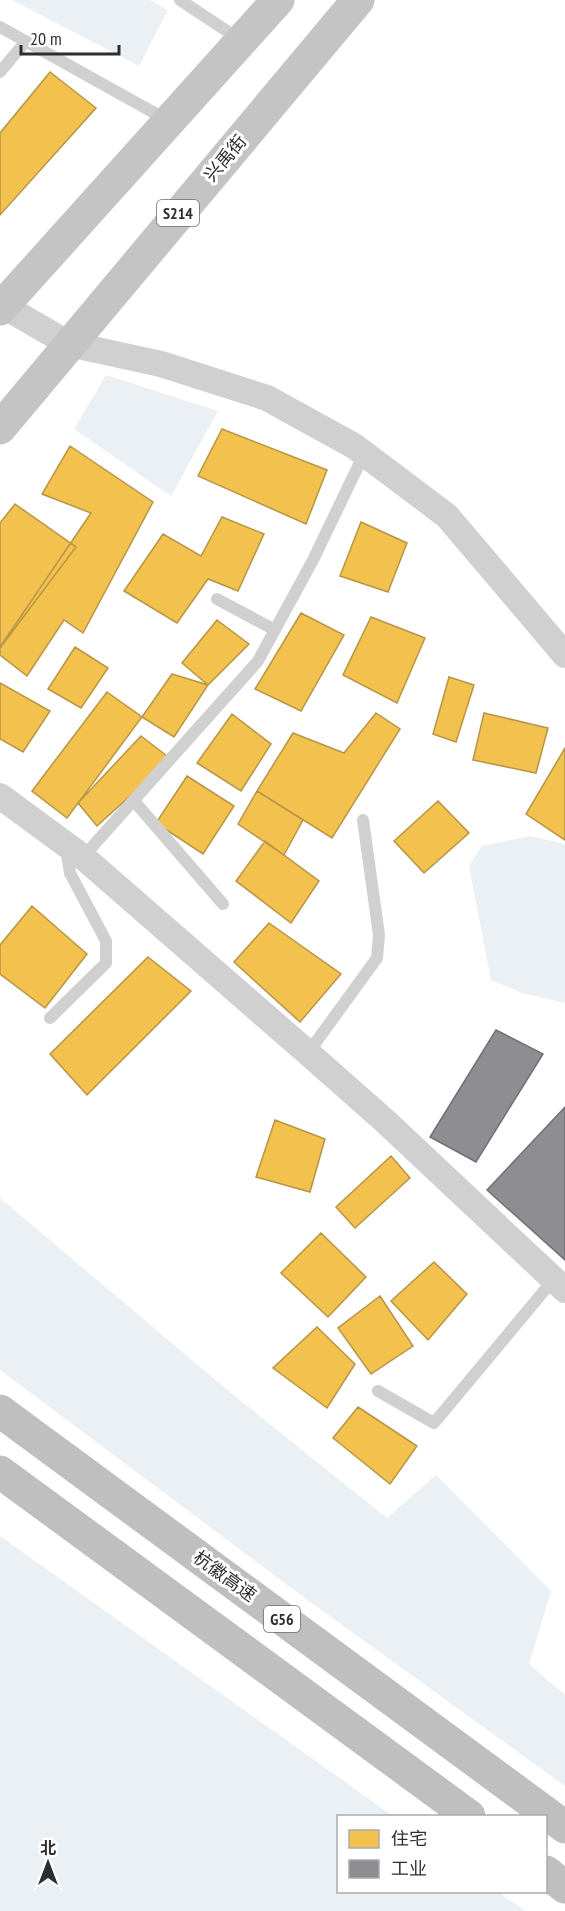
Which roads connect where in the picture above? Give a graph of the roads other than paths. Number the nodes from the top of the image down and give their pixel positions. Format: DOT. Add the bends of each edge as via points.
graph roads {
  1 [pos="180,0"];
  2 [pos="278,0"];
  3 [pos="358,0"];
  4 [pos="0,27"];
  5 [pos="242,40"];
  6 [pos="26,41"];
  7 [pos="0,72"];
  8 [pos="169,121"];
  9 [pos="1,306"];
  10 [pos="69,344"];
  11 [pos="0,428"];
  12 [pos="364,454"];
  13 [pos="217,599"];
  14 [pos="274,630"];
  15 [pos="565,655"];
  16 [pos="0,796"];
  17 [pos="134,801"];
  18 [pos="363,820"];
  19 [pos="74,851"];
  20 [pos="224,904"];
  21 [pos="50,1018"];
  22 [pos="308,1053"];
  23 [pos="560,1284"];
  24 [pos="378,1391"];
  25 [pos="0,1411"];
  26 [pos="0,1472"];
  27 [pos="468,1815"];
  28 [pos="565,1827"];
  29 [pos="547,1873"];
  30 [pos="565,1887"];
  1 -- 5 [label="lane"];
  2 -- 5 [label="main road"];
  3 -- 10 [label="main road, 兴禹街 / S214"];
  4 -- 6 [label="lane"];
  5 -- 8 [label="main road"];
  6 -- 7 [label="lane"];
  6 -- 8 [label="lane"];
  8 -- 9 [label="main road"];
  9 -- 10 [label="street"];
  10 -- 11 [label="main road, 兴禹街 / S214"];
  10 -- 12 [label="street" via="161,364 267,399"];
  12 -- 14 [label="lane"];
  12 -- 15 [label="street" via="447,516"];
  13 -- 14 [label="lane"];
  14 -- 17 [label="lane" via="258,661"];
  16 -- 19 [label="street"];
  17 -- 19 [label="lane"];
  17 -- 20 [label="lane"];
  18 -- 22 [label="lane" via="379,935 377,958"];
  19 -- 21 [label="lane" via="70,873 106,941 106,963"];
  19 -- 22 [label="street"];
  22 -- 23 [label="street"];
  23 -- 24 [label="lane" via="434,1423"];
  25 -- 28 [label="highway, 杭徽高速 / G56"];
  26 -- 27 [label="highway"];
  29 -- 30 [label="highway"];
}
